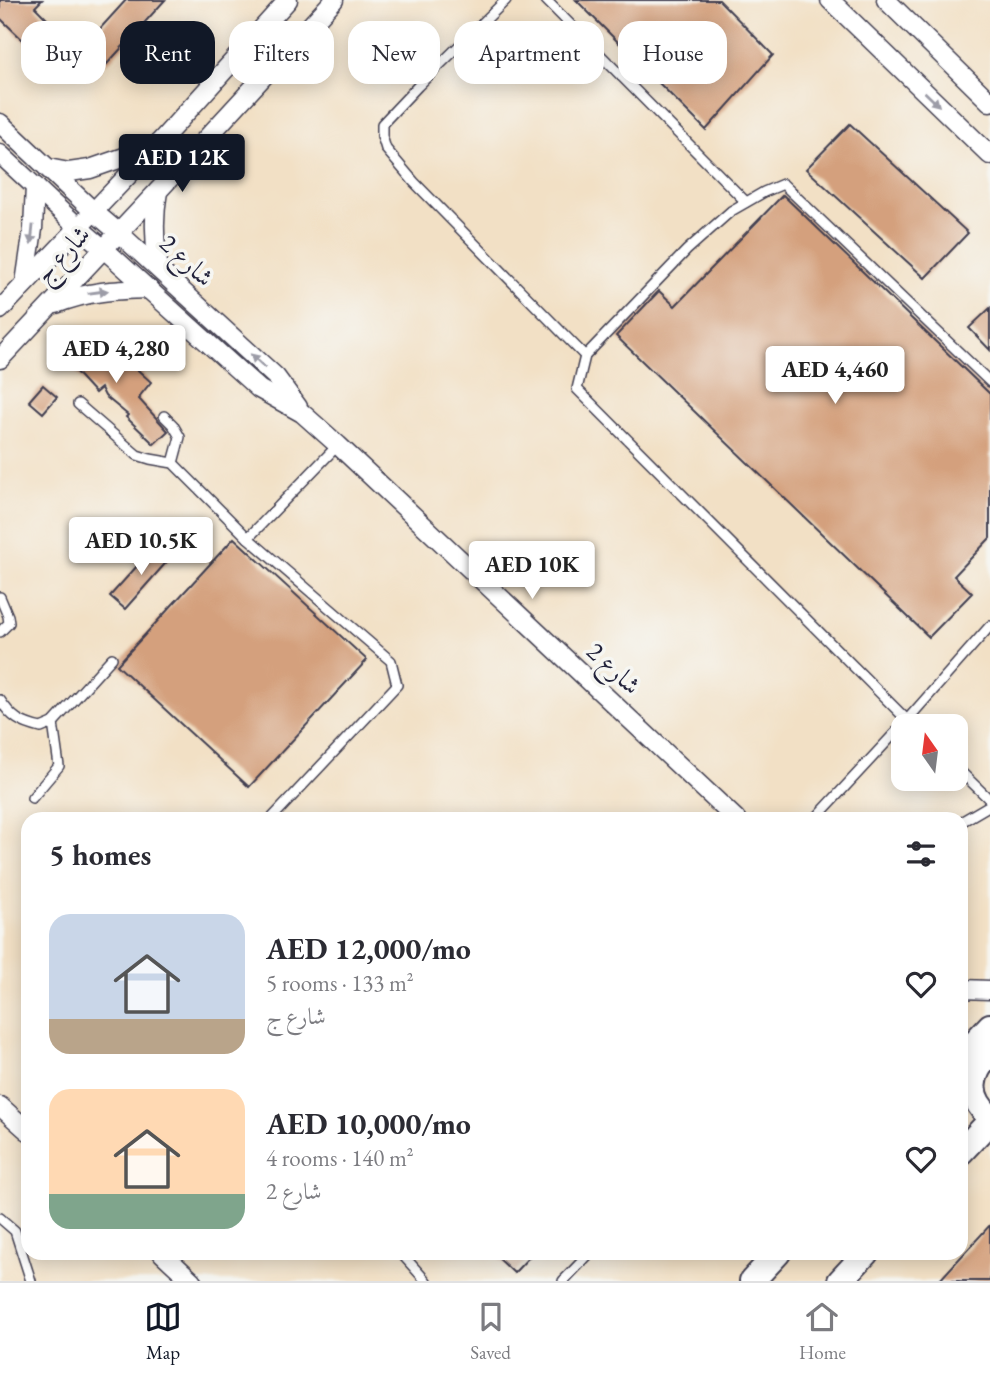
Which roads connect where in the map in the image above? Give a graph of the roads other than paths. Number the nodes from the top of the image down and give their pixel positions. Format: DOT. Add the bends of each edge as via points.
graph roads {
  1 [pos="288,0"];
  2 [pos="334,0"];
  3 [pos="506,0"];
  4 [pos="546,0"];
  5 [pos="830,0"];
  6 [pos="886,0"];
  7 [pos="989,97"];
  8 [pos="0,123"];
  9 [pos="156,146"];
  10 [pos="0,154"];
  11 [pos="990,155"];
  12 [pos="48,167"];
  13 [pos="34,186"];
  14 [pos="158,191"];
  15 [pos="746,202"];
  16 [pos="93,211"];
  17 [pos="78,227"];
  18 [pos="119,233"];
  19 [pos="104,249"];
  20 [pos="159,269"];
  21 [pos="24,284"];
  22 [pos="149,289"];
  23 [pos="50,306"];
  24 [pos="0,310"];
  25 [pos="585,356"];
  26 [pos="0,359"];
  27 [pos="990,382"];
  28 [pos="78,404"];
  29 [pos="302,413"];
  30 [pos="164,416"];
  31 [pos="338,445"];
  32 [pos="173,463"];
  33 [pos="248,538"];
  34 [pos="0,597"];
  35 [pos="990,626"];
  36 [pos="0,632"];
  37 [pos="112,658"];
  38 [pos="0,701"];
  39 [pos="901,714"];
  40 [pos="917,714"];
  41 [pos="53,723"];
  42 [pos="891,742"];
  43 [pos="968,779"];
  44 [pos="32,798"];
  45 [pos="990,802"];
  46 [pos="278,812"];
  47 [pos="728,812"];
  48 [pos="822,812"];
  49 [pos="968,817"];
  50 [pos="968,989"];
  51 [pos="990,990"];
  52 [pos="990,1026"];
  53 [pos="968,1050"];
  54 [pos="990,1053"];
  55 [pos="0,1106"];
  56 [pos="990,1119"];
  57 [pos="21,1125"];
  58 [pos="968,1144"];
  59 [pos="0,1218"];
  60 [pos="21,1250"];
  61 [pos="24,1260"];
  62 [pos="170,1260"];
  63 [pos="407,1260"];
  64 [pos="583,1260"];
  65 [pos="772,1260"];
  66 [pos="860,1260"];
  67 [pos="31,1281"];
  68 [pos="192,1281"];
  69 [pos="426,1281"];
  70 [pos="563,1281"];
  71 [pos="752,1281"];
  72 [pos="840,1281"];
  1 -- 9 [label="street, شارع ج"];
  2 -- 14 [label="street, شارع ج"];
  3 -- 25 [label="lane" via="382,124 382,136 386,149 414,182"];
  4 -- 15 [label="lane"];
  5 -- 11 [label="street, one-way"];
  6 -- 7 [label="street"];
  8 -- 12 [label="street, شارع 2"];
  9 -- 12 [label="street" via="90,169 69,172"];
  9 -- 16 [label="street, شارع ج"];
  10 -- 13 [label="street, شارع 2"];
  12 -- 16 [label="street, شارع 2"];
  13 -- 17 [label="street, شارع 2"];
  13 -- 21 [label="street, one-way"];
  14 -- 18 [label="street, شارع ج"];
  14 -- 20 [label="street" via="153,228"];
  15 -- 25 [label="lane" via="687,250"];
  15 -- 27 [label="lane" via="783,184"];
  16 -- 17 [label="street, شارع ج"];
  16 -- 18 [label="street, شارع 2"];
  17 -- 19 [label="street, شارع 2"];
  17 -- 21 [label="street, شارع ج"];
  18 -- 19 [label="street, شارع ج"];
  18 -- 20 [label="street, شارع 2"];
  19 -- 22 [label="street, شارع 2"];
  19 -- 23 [label="street, شارع ج"];
  29 -- 20 [label="street, شارع 2, one-way" via="276,377"];
  21 -- 24 [label="street, شارع ج"];
  23 -- 22 [label="street, one-way" via="96,291"];
  22 -- 29 [label="street, شارع 2" via="259,389"];
  23 -- 26 [label="street, شارع ج"];
  25 -- 39 [label="lane" via="577,389"];
  28 -- 32 [label="lane" via="137,455"];
  29 -- 31 [label="street, شارع 2"];
  30 -- 32 [label="lane" via="180,437"];
  31 -- 33 [label="lane"];
  31 -- 47 [label="street, شارع 2"];
  32 -- 33 [label="lane"];
  33 -- 46 [label="lane" via="391,661 397,685"];
  34 -- 36 [label="lane" via="9,623"];
  35 -- 40 [label="lane"];
  37 -- 41 [label="lane"];
  38 -- 41 [label="lane" via="24,724 41,728"];
  41 -- 44 [label="lane" via="59,766"];
  42 -- 48 [label="lane"];
  43 -- 45 [label="lane"];
  45 -- 49 [label="lane"];
  50 -- 51 [label="street"];
  52 -- 53 [label="street"];
  54 -- 56 [label="street" via="975,1074 973,1087"];
  55 -- 57 [label="street"];
  56 -- 58 [label="street"];
  59 -- 60 [label="lane" via="15,1231"];
  61 -- 67 [label="lane"];
  62 -- 68 [label="street"];
  63 -- 69 [label="lane"];
  64 -- 70 [label="lane"];
  65 -- 71 [label="street"];
  66 -- 72 [label="street"];
}
